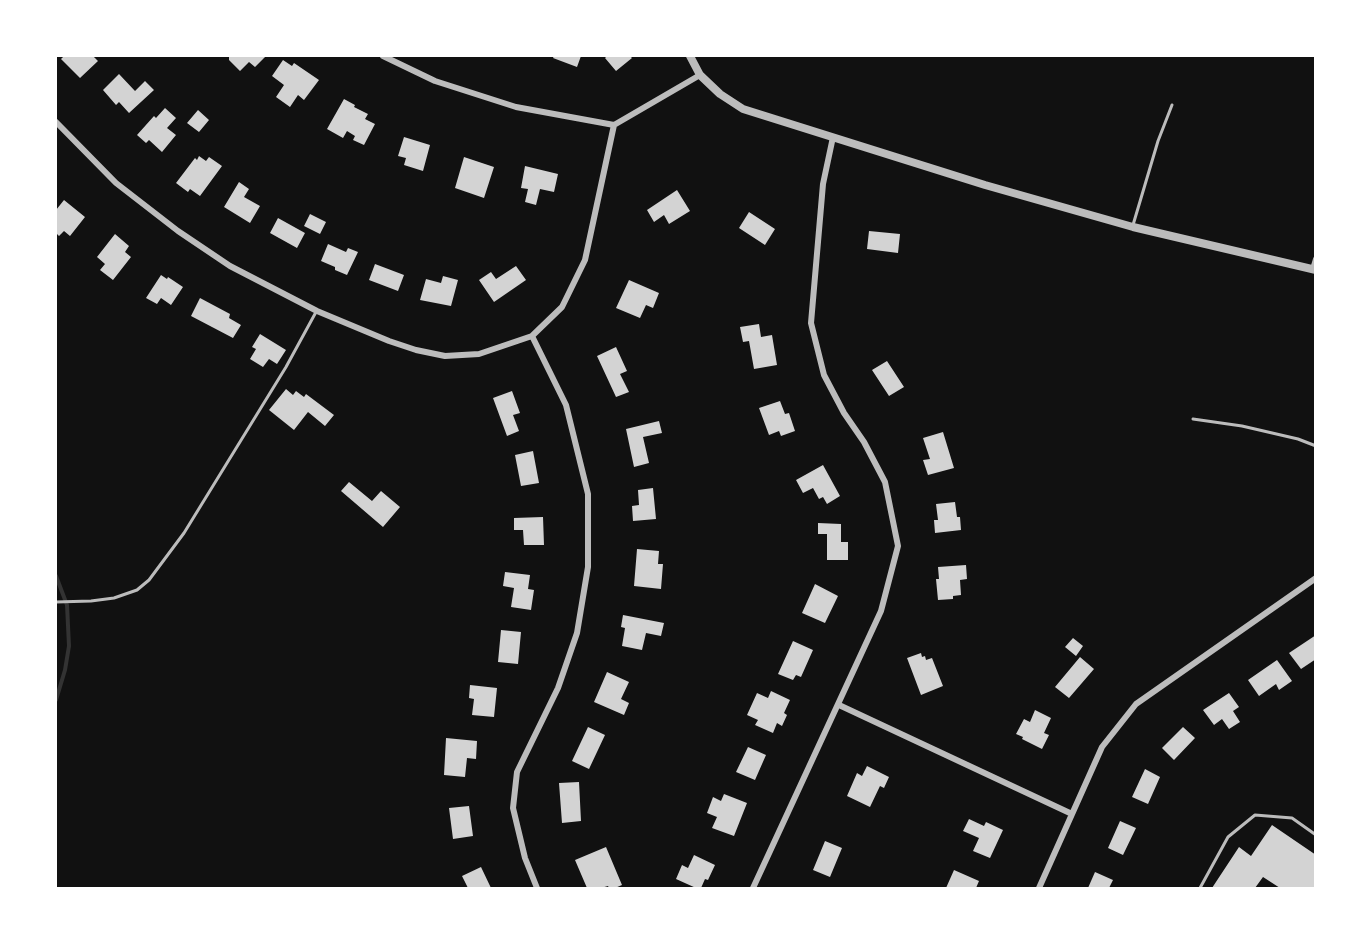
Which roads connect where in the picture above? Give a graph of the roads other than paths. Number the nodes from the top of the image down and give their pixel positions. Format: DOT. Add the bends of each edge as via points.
graph roads {
  1 [pos="383,56"];
  2 [pos="690,56"];
  3 [pos="700,75"];
  4 [pos="1172,105"];
  5 [pos="56,122"];
  6 [pos="614,125"];
  7 [pos="833,136"];
  8 [pos="1133,226"];
  9 [pos="1316,259"];
  10 [pos="1314,269"];
  11 [pos="317,311"];
  12 [pos="532,336"];
  13 [pos="1193,419"];
  14 [pos="1316,446"];
  15 [pos="1316,578"];
  16 [pos="56,602"];
  17 [pos="839,705"];
  18 [pos="1072,814"];
  19 [pos="1316,835"];
  20 [pos="537,888"];
  21 [pos="753,888"];
  22 [pos="1039,888"];
  23 [pos="1200,888"];
  1 -- 6 [label="street" via="435,81 516,107"];
  2 -- 3 [label="street"];
  3 -- 6 [label="street"];
  3 -- 7 [label="street" via="743,109"];
  4 -- 8 [label="lane"];
  5 -- 11 [label="street" via="116,183 178,231 230,266"];
  6 -- 12 [label="street" via="585,260 562,307"];
  7 -- 8 [label="street" via="985,185"];
  7 -- 17 [label="street" via="823,184 811,323 824,375 885,482 898,546 881,611"];
  8 -- 10 [label="street"];
  9 -- 10 [label="street"];
  11 -- 12 [label="street" via="389,341 445,356 479,354"];
  11 -- 16 [label="lane" via="184,533 149,580 137,590 114,598"];
  12 -- 20 [label="street" via="566,405 588,494 588,567 577,633 558,688 517,772 513,808"];
  13 -- 14 [label="lane" via="1242,426"];
  15 -- 18 [label="street" via="1136,704 1102,747"];
  17 -- 18 [label="street"];
  17 -- 21 [label="street"];
  18 -- 22 [label="street"];
  19 -- 23 [label="lane" via="1292,818 1255,815 1228,837"];
}
